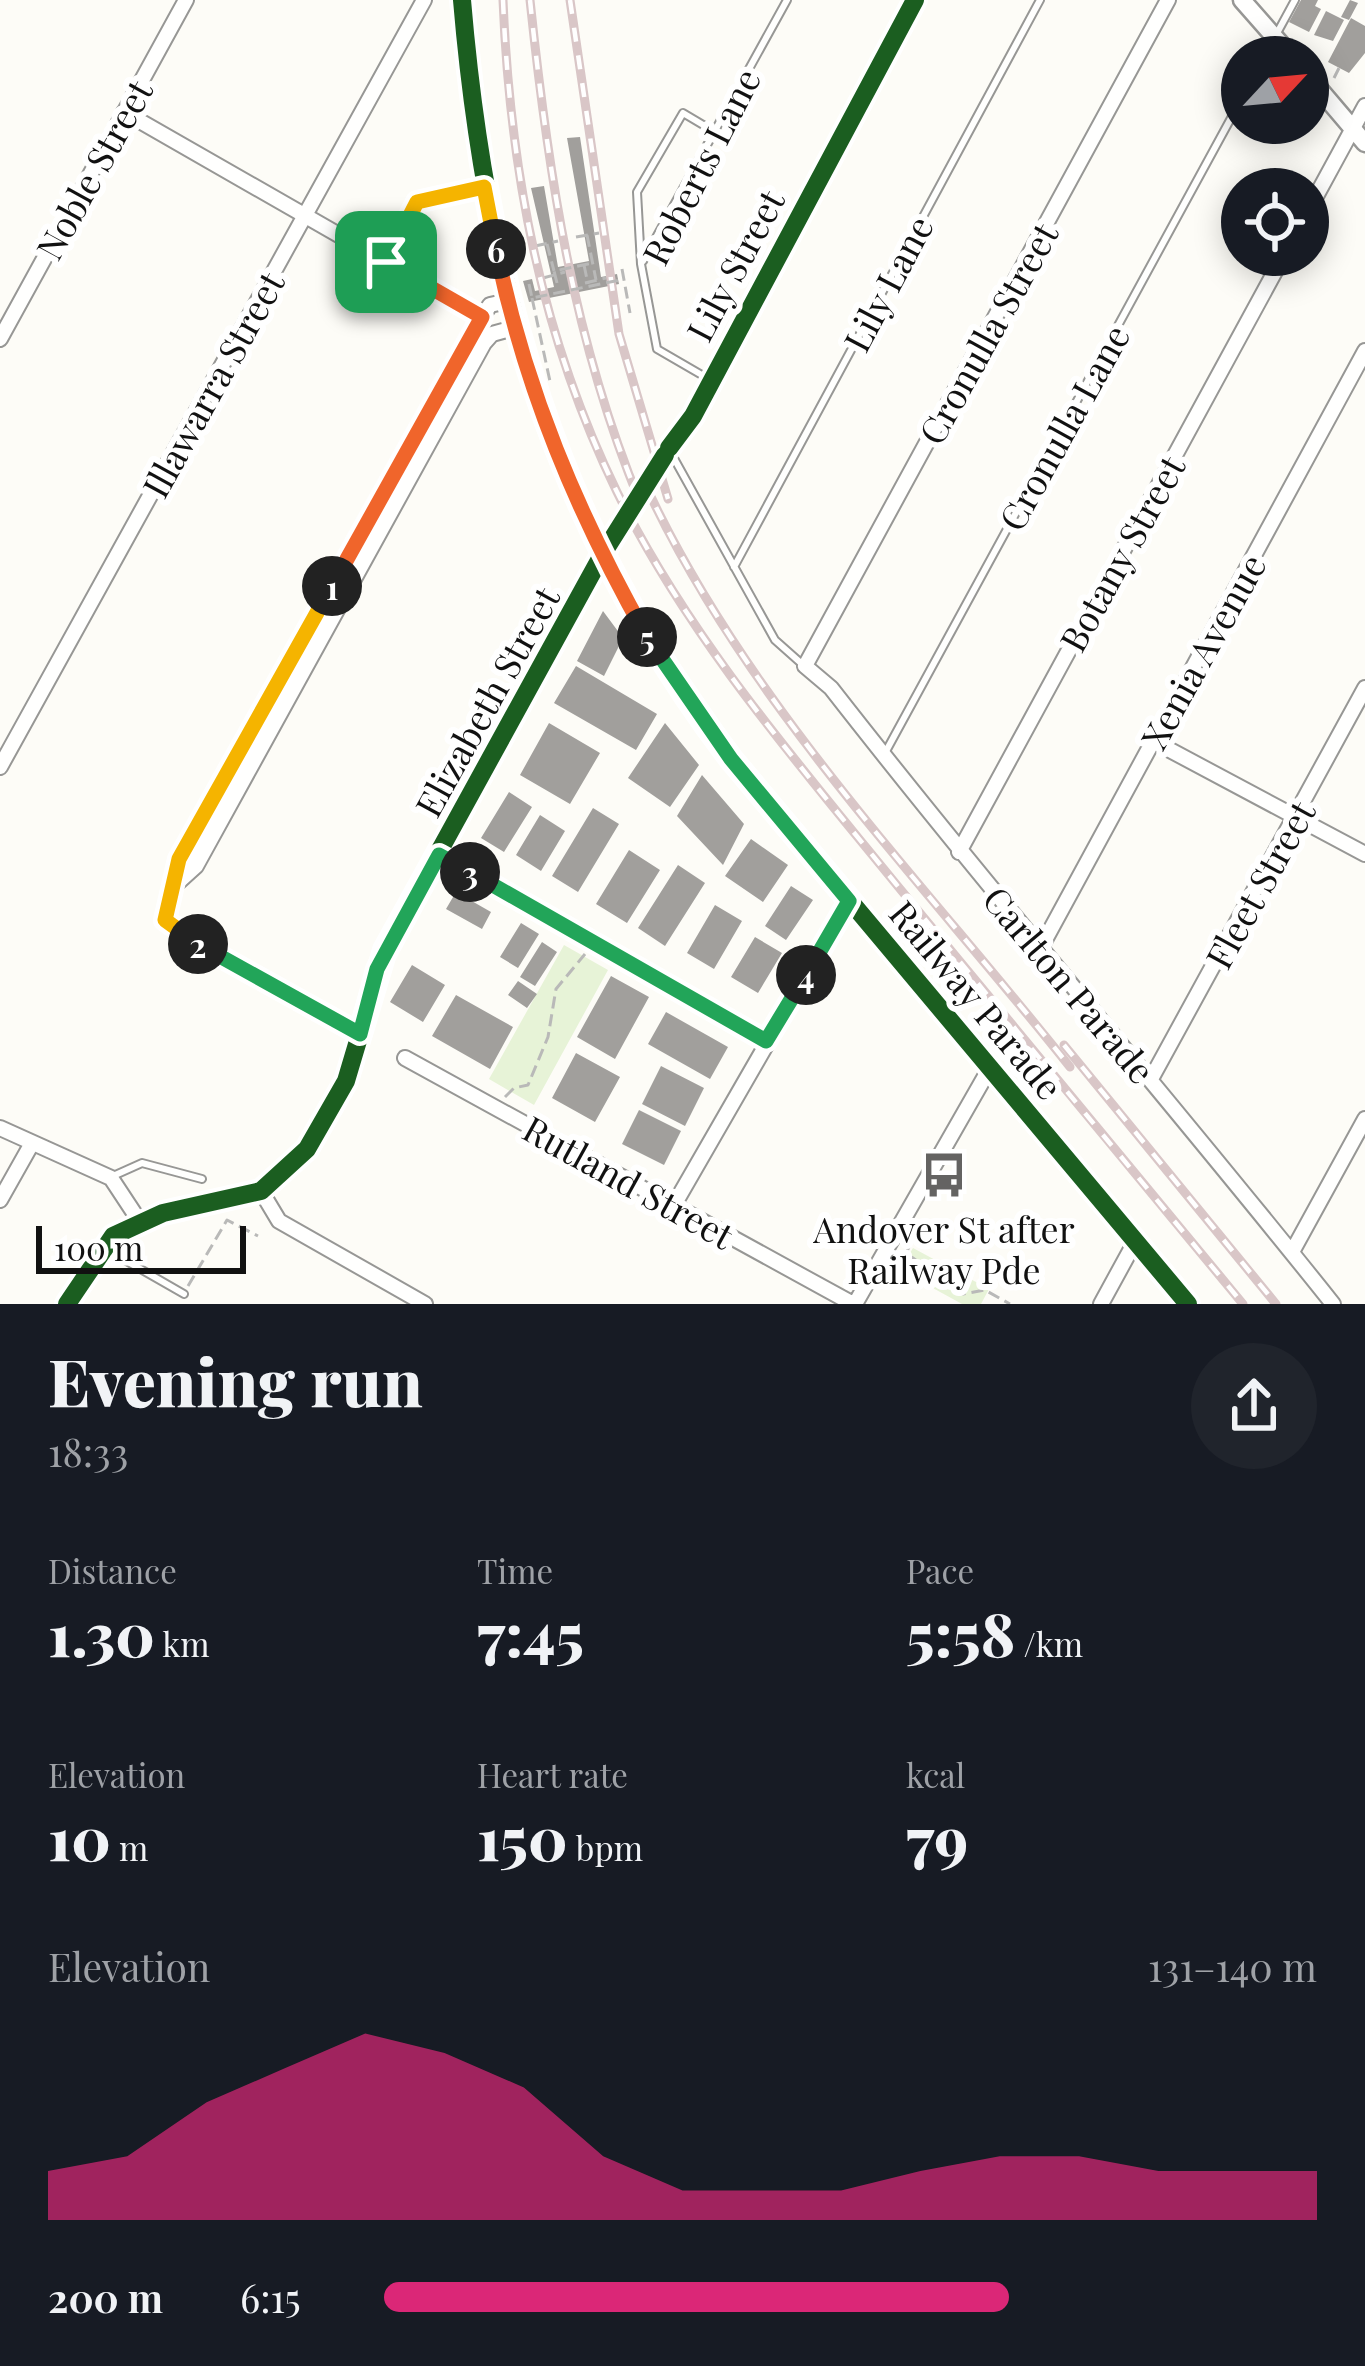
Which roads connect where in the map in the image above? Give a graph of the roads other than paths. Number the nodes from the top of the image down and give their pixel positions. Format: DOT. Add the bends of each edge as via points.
graph roads {
  1 [pos="186,0"];
  2 [pos="424,0"];
  3 [pos="462,0"];
  4 [pos="787,0"];
  5 [pos="915,0"];
  6 [pos="1040,0"];
  7 [pos="1168,0"];
  8 [pos="1242,0"];
  9 [pos="1295,0"];
  10 [pos="1274,36"];
  11 [pos="1276,36"];
  12 [pos="1329,101"];
  13 [pos="1365,106"];
  14 [pos="124,112"];
  15 [pos="715,132"];
  16 [pos="1359,136"];
  17 [pos="1221,137"];
  18 [pos="1329,180"];
  19 [pos="484,187"];
  20 [pos="306,215"];
  21 [pos="386,262"];
  22 [pos="641,264"];
  23 [pos="1273,276"];
  24 [pos="508,301"];
  25 [pos="482,317"];
  26 [pos="514,328"];
  27 [pos="492,334"];
  28 [pos="0,339"];
  29 [pos="1365,351"];
  30 [pos="710,380"];
  31 [pos="667,452"];
  32 [pos="602,555"];
  33 [pos="734,567"];
  34 [pos="805,666"];
  35 [pos="1365,688"];
  36 [pos="1153,741"];
  37 [pos="884,756"];
  38 [pos="0,767"];
  39 [pos="1295,817"];
  40 [pos="958,852"];
  41 [pos="1365,854"];
  42 [pos="439,855"];
  43 [pos="175,885"];
  44 [pos="849,901"];
  45 [pos="1039,951"];
  46 [pos="360,1034"];
  47 [pos="766,1041"];
  48 [pos="405,1058"];
  49 [pos="991,1066"];
  50 [pos="1151,1079"];
  51 [pos="1365,1119"];
  52 [pos="0,1128"];
  53 [pos="31,1145"];
  54 [pos="110,1178"];
  55 [pos="202,1179"];
  56 [pos="261,1191"];
  57 [pos="0,1199"];
  58 [pos="674,1205"];
  59 [pos="140,1222"];
  60 [pos="1136,1240"];
  61 [pos="102,1247"];
  62 [pos="1292,1252"];
  63 [pos="184,1294"];
  64 [pos="68,1304"];
  65 [pos="425,1304"];
  66 [pos="854,1304"];
  67 [pos="1101,1304"];
  68 [pos="1188,1304"];
  69 [pos="1333,1304"];
  1 -- 14 [label="street, Noble Street"];
  2 -- 20 [label="street, Illawarra Street"];
  3 -- 19 [label="main road, Railway Parade"];
  4 -- 15 [label="lane, Roberts Lane"];
  5 -- 30 [label="main road, Lily Street"];
  6 -- 33 [label="lane, Lily Lane"];
  7 -- 34 [label="street, Cronulla Street"];
  8 -- 10 [label="street"];
  9 -- 11 [label="lane"];
  12 -- 16 [label="street"];
  13 -- 16 [label="street"];
  14 -- 20 [label="street"];
  14 -- 28 [label="street, Noble Street"];
  15 -- 22 [label="lane, Roberts Lane"];
  15 -- 22 [label="lane" via="683,113 638,192"];
  16 -- 18 [label="street"];
  17 -- 37 [label="lane, Cronulla Lane"];
  19 -- 21 [label="lane" via="417,202"];
  19 -- 24 [label="main road, Railway Parade"];
  20 -- 21 [label="street"];
  20 -- 38 [label="street, Illawarra Street"];
  21 -- 25 [label="street"];
  22 -- 30 [label="lane, Roberts Lane" via="657,350"];
  23 -- 40 [label="street, Botany Street"];
  24 -- 25 [label="street" via="490,305"];
  24 -- 26 [label="main road, Railway Parade"];
  25 -- 27 [label="street"];
  25 -- 43 [label="street" via="179,859"];
  26 -- 27 [label="street"];
  26 -- 32 [label="main road, Railway Parade" via="556,457"];
  27 -- 43 [label="street" via="196,866"];
  29 -- 36 [label="street, Xenia Avenue"];
  30 -- 31 [label="main road, Lily Street"];
  31 -- 32 [label="main road, Lily Street, bridge"];
  31 -- 33 [label="lane"];
  32 -- 42 [label="main road, Elizabeth Street"];
  32 -- 44 [label="main road, Railway Parade" via="701,719"];
  33 -- 34 [label="lane" via="775,640"];
  34 -- 37 [label="street, Carlton Parade"];
  35 -- 39 [label="street, Fleet Street"];
  36 -- 39 [label="street"];
  36 -- 45 [label="street, Xenia Avenue"];
  37 -- 40 [label="street, Carlton Parade"];
  39 -- 41 [label="street"];
  39 -- 50 [label="street, Fleet Street"];
  40 -- 45 [label="street, Carlton Parade"];
  42 -- 46 [label="main road, Elizabeth Street" via="377,969"];
  42 -- 47 [label="street"];
  43 -- 46 [label="street" via="165,920"];
  44 -- 47 [label="street"];
  44 -- 49 [label="main road, Railway Parade"];
  45 -- 50 [label="street, Carlton Parade"];
  46 -- 56 [label="main road, Elizabeth Street" via="346,1081 307,1149"];
  47 -- 58 [label="street"];
  48 -- 58 [label="street, Rutland Street"];
  49 -- 60 [label="main road, Railway Parade"];
  49 -- 66 [label="street"];
  50 -- 62 [label="street, Carlton Parade"];
  51 -- 62 [label="street"];
  52 -- 53 [label="street"];
  53 -- 54 [label="street"];
  53 -- 57 [label="street"];
  54 -- 55 [label="lane" via="142,1163"];
  54 -- 59 [label="street"];
  56 -- 59 [label="main road"];
  56 -- 65 [label="street" via="279,1221"];
  58 -- 66 [label="street, Rutland Street"];
  59 -- 61 [label="main road"];
  60 -- 67 [label="street"];
  60 -- 68 [label="main road, Railway Parade"];
  61 -- 63 [label="lane"];
  61 -- 64 [label="main road"];
  62 -- 69 [label="street, Carlton Parade"];
}
